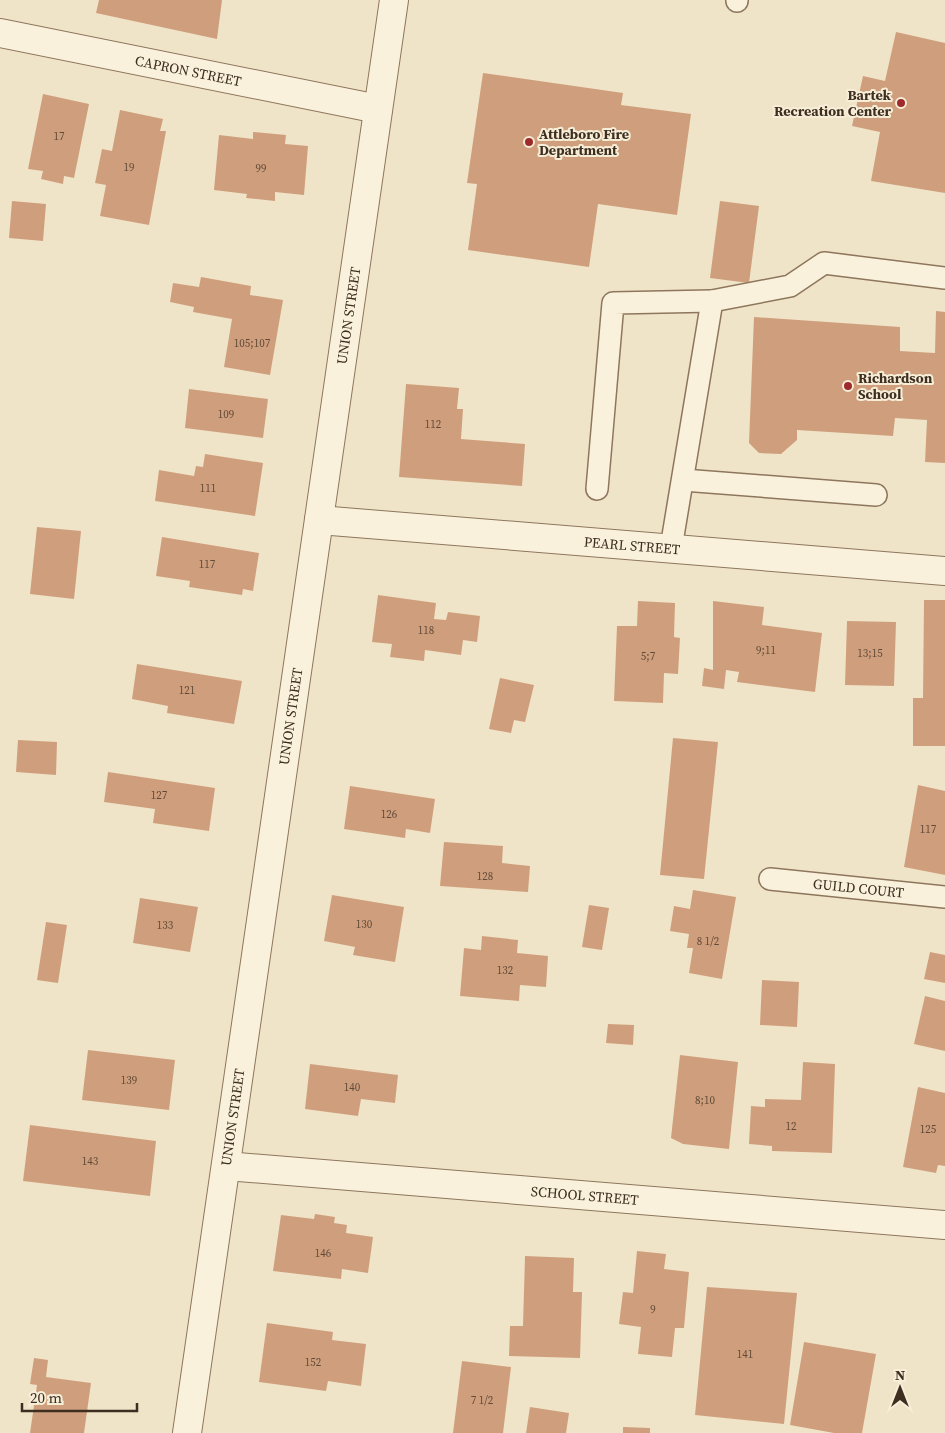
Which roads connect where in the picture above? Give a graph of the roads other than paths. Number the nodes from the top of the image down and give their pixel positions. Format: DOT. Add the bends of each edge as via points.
graph roads {
  1 [pos="394,0"];
  2 [pos="0,33"];
  3 [pos="378,109"];
  4 [pos="945,278"];
  5 [pos="712,301"];
  6 [pos="683,480"];
  7 [pos="597,489"];
  8 [pos="876,494"];
  9 [pos="319,520"];
  10 [pos="671,548"];
  11 [pos="945,571"];
  12 [pos="770,879"];
  13 [pos="945,897"];
  14 [pos="226,1166"];
  15 [pos="945,1225"];
  16 [pos="187,1433"];
  1 -- 3 [label="street, UNION STREET"];
  2 -- 3 [label="street, CAPRON STREET"];
  3 -- 9 [label="street, UNION STREET"];
  4 -- 5 [label="lane" via="824,263 790,286"];
  5 -- 6 [label="lane"];
  5 -- 7 [label="lane" via="612,303"];
  6 -- 8 [label="lane"];
  6 -- 10 [label="lane"];
  9 -- 10 [label="street, PEARL STREET"];
  9 -- 14 [label="street, UNION STREET"];
  10 -- 11 [label="street, PEARL STREET"];
  12 -- 13 [label="lane, GUILD COURT"];
  14 -- 15 [label="street, SCHOOL STREET"];
  14 -- 16 [label="street, UNION STREET"];
}
